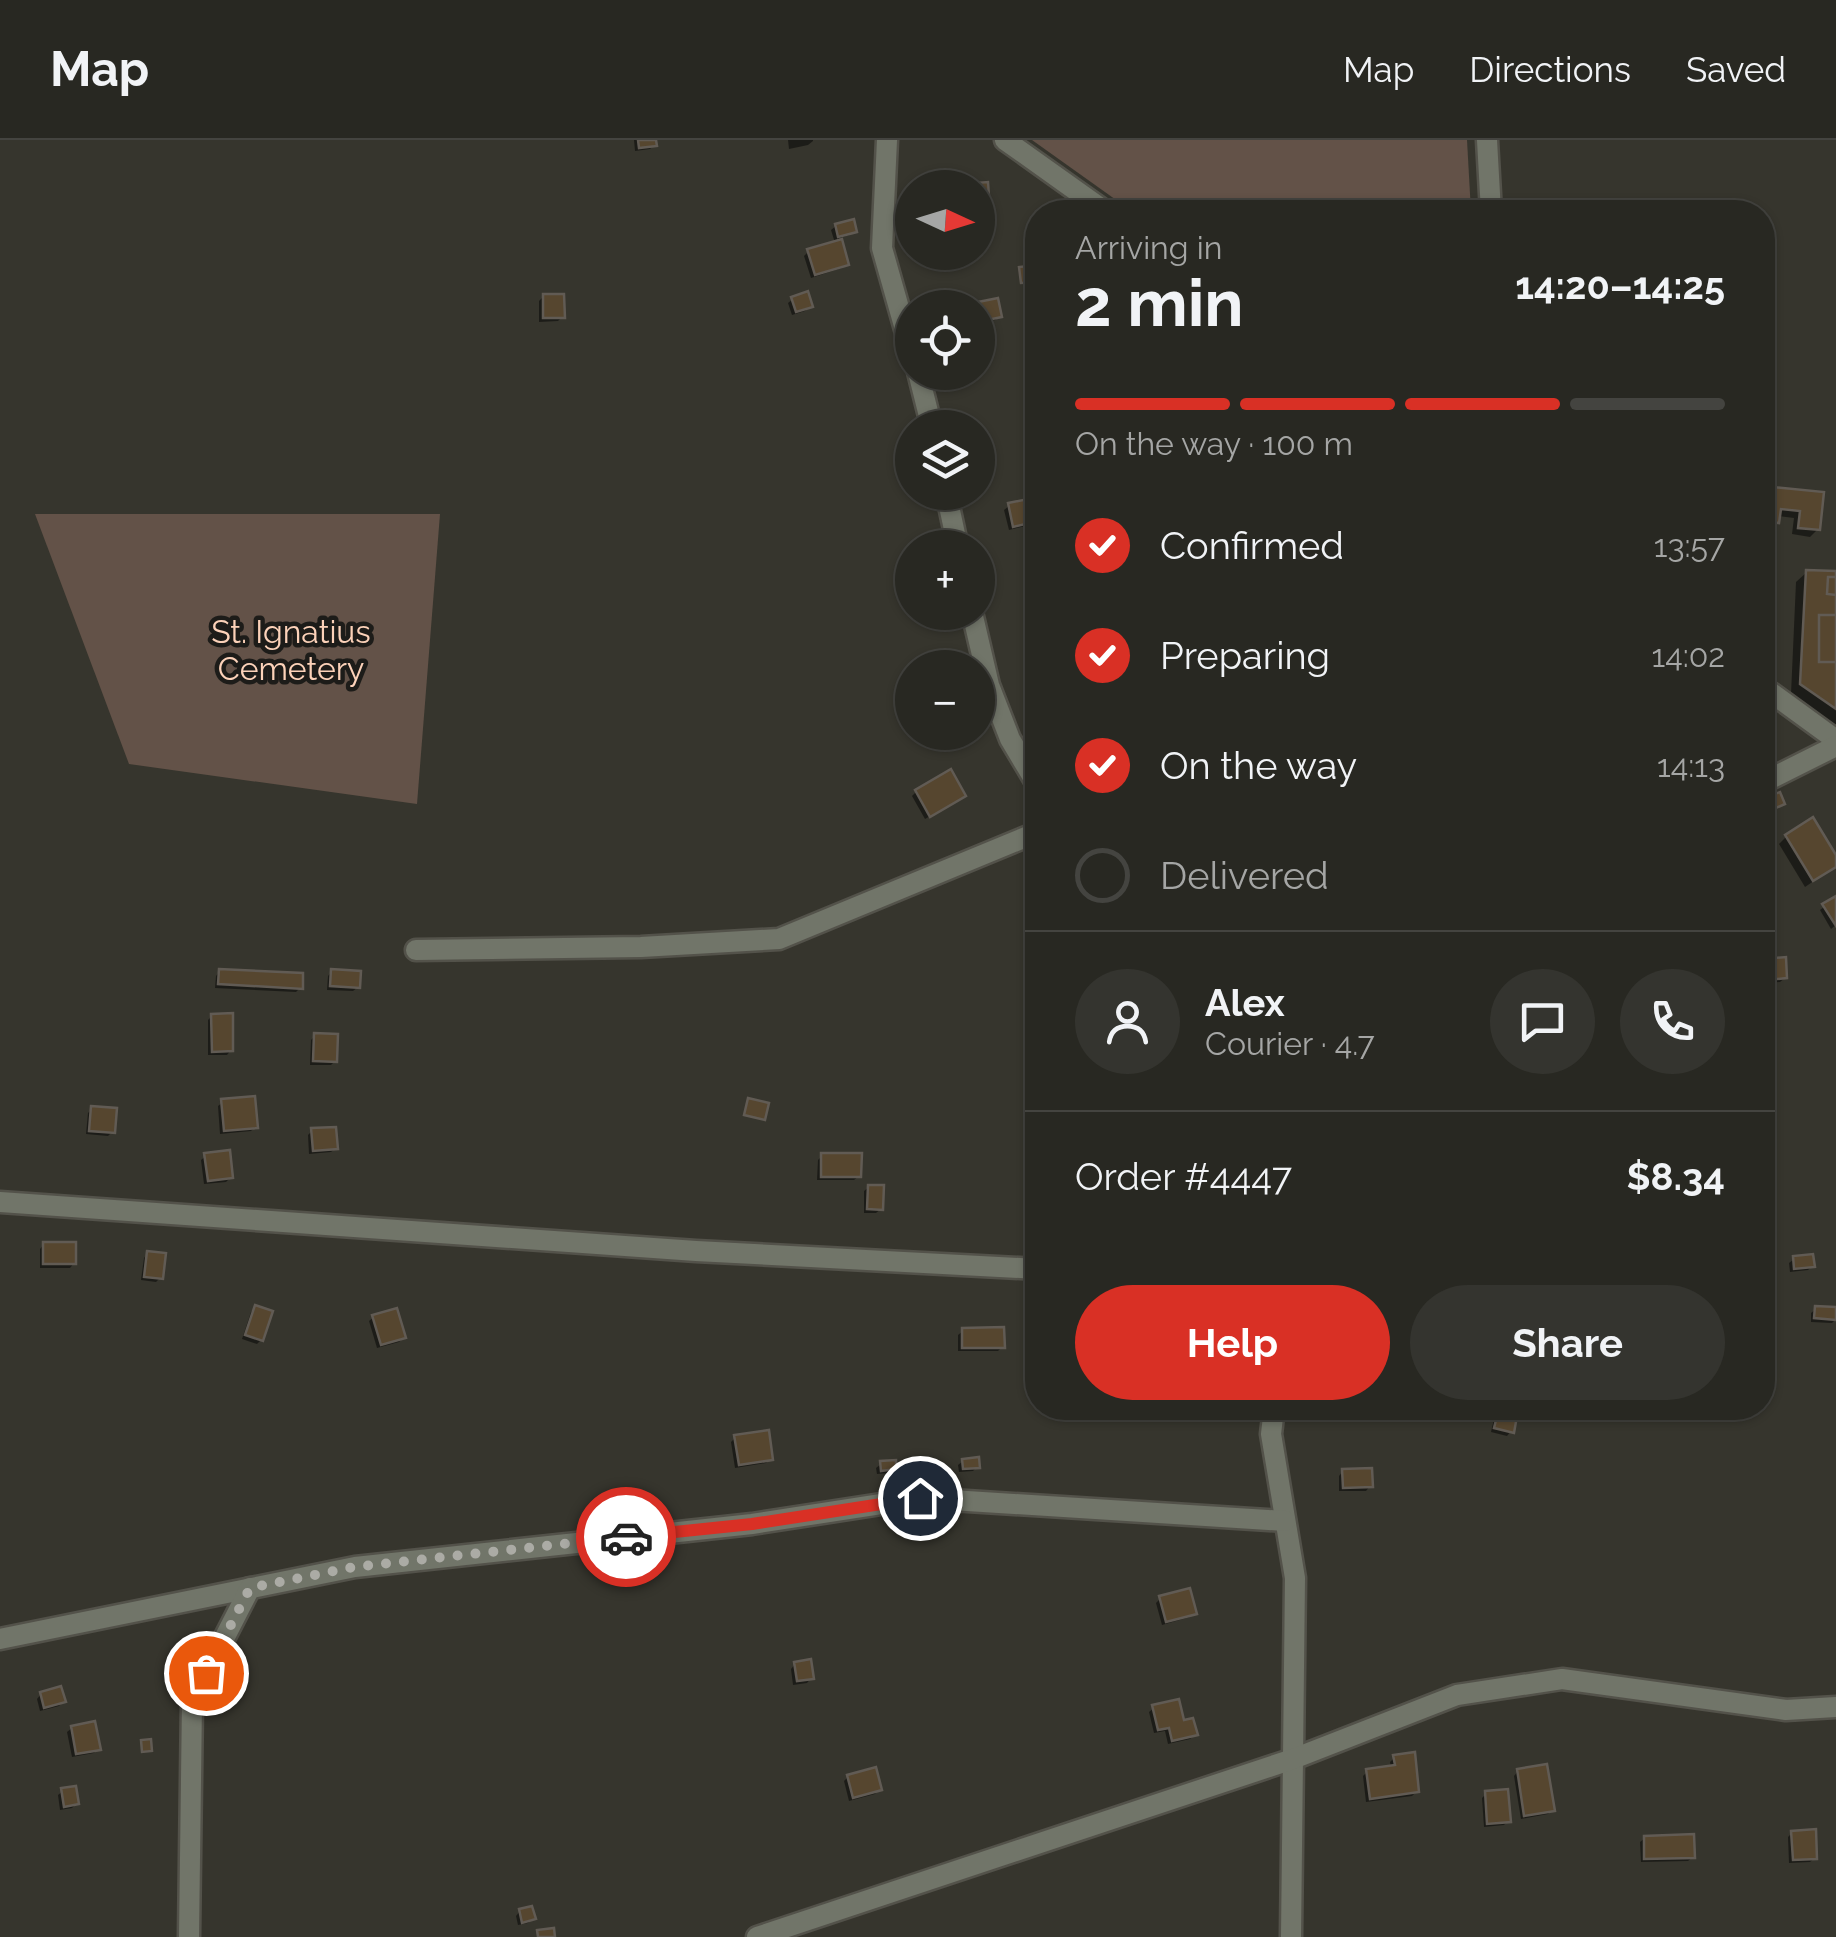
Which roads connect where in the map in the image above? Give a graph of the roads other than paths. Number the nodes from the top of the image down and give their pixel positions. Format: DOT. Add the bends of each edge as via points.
graph roads {
  1 [pos="887,140"];
  2 [pos="1005,140"];
  3 [pos="1486,140"];
  4 [pos="1089,200"];
  5 [pos="1490,200"];
  6 [pos="895,294"];
  7 [pos="976,630"];
  8 [pos="1775,696"];
  9 [pos="1836,743"];
  10 [pos="1025,764"];
  11 [pos="1775,775"];
  12 [pos="1025,837"];
  13 [pos="416,950"];
  14 [pos="0,1202"];
  15 [pos="1025,1268"];
  16 [pos="1272,1420"];
  17 [pos="1286,1521"];
  18 [pos="250,1588"];
  19 [pos="0,1638"];
  20 [pos="1836,1707"];
  21 [pos="1293,1759"];
  22 [pos="189,1937"];
  23 [pos="757,1937"];
  24 [pos="1292,1937"];
  1 -- 6 [label="street" via="882,248"];
  2 -- 4 [label="street"];
  3 -- 5 [label="street"];
  7 -- 10 [label="street" via="989,685"];
  8 -- 9 [label="street"];
  9 -- 11 [label="street"];
  12 -- 13 [label="street" via="779,939"];
  14 -- 15 [label="street"];
  16 -- 17 [label="street"];
  17 -- 18 [label="street" via="920,1498 752,1524 354,1567"];
  17 -- 21 [label="street" via="1295,1578"];
  18 -- 19 [label="street"];
  18 -- 22 [label="street" via="192,1701"];
  20 -- 21 [label="street" via="1786,1710 1562,1679 1457,1694"];
  21 -- 23 [label="street"];
  21 -- 24 [label="street"];
}
